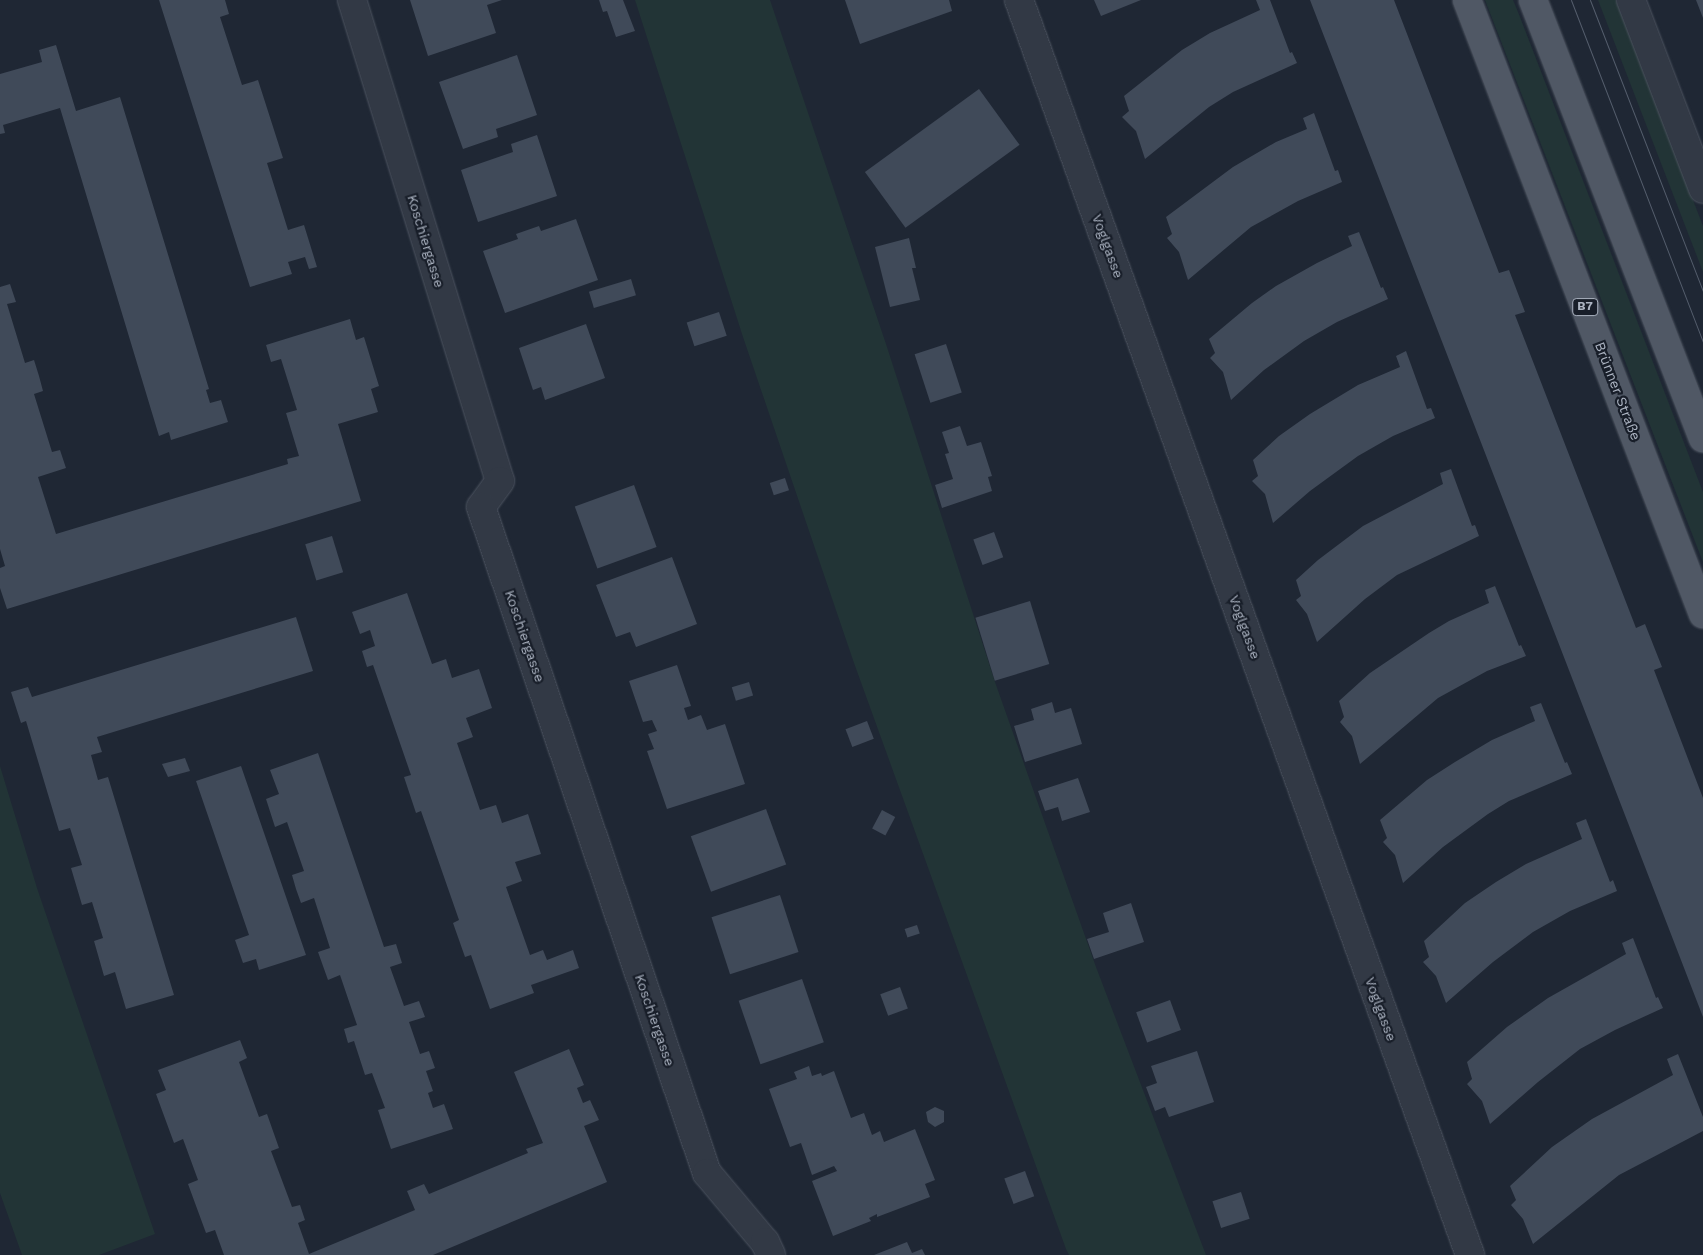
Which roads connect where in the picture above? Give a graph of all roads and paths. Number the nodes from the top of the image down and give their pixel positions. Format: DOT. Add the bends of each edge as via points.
graph roads {
  1 [pos="352,0"];
  2 [pos="1019,0"];
  3 [pos="1467,0"];
  4 [pos="1533,0"];
  5 [pos="1631,0"];
  6 [pos="1703,189"];
  7 [pos="1703,438"];
  8 [pos="1703,614"];
  9 [pos="771,1255"];
  10 [pos="1470,1255"];
  1 -- 9 [label="street, Koschiergasse" via="500,482 481,507 484,516 707,1173 766,1242"];
  2 -- 10 [label="street, Voglgasse"];
  3 -- 8 [label="main road, Brünner Straße / B7"];
  4 -- 7 [label="main road"];
  5 -- 6 [label="street"];
}
